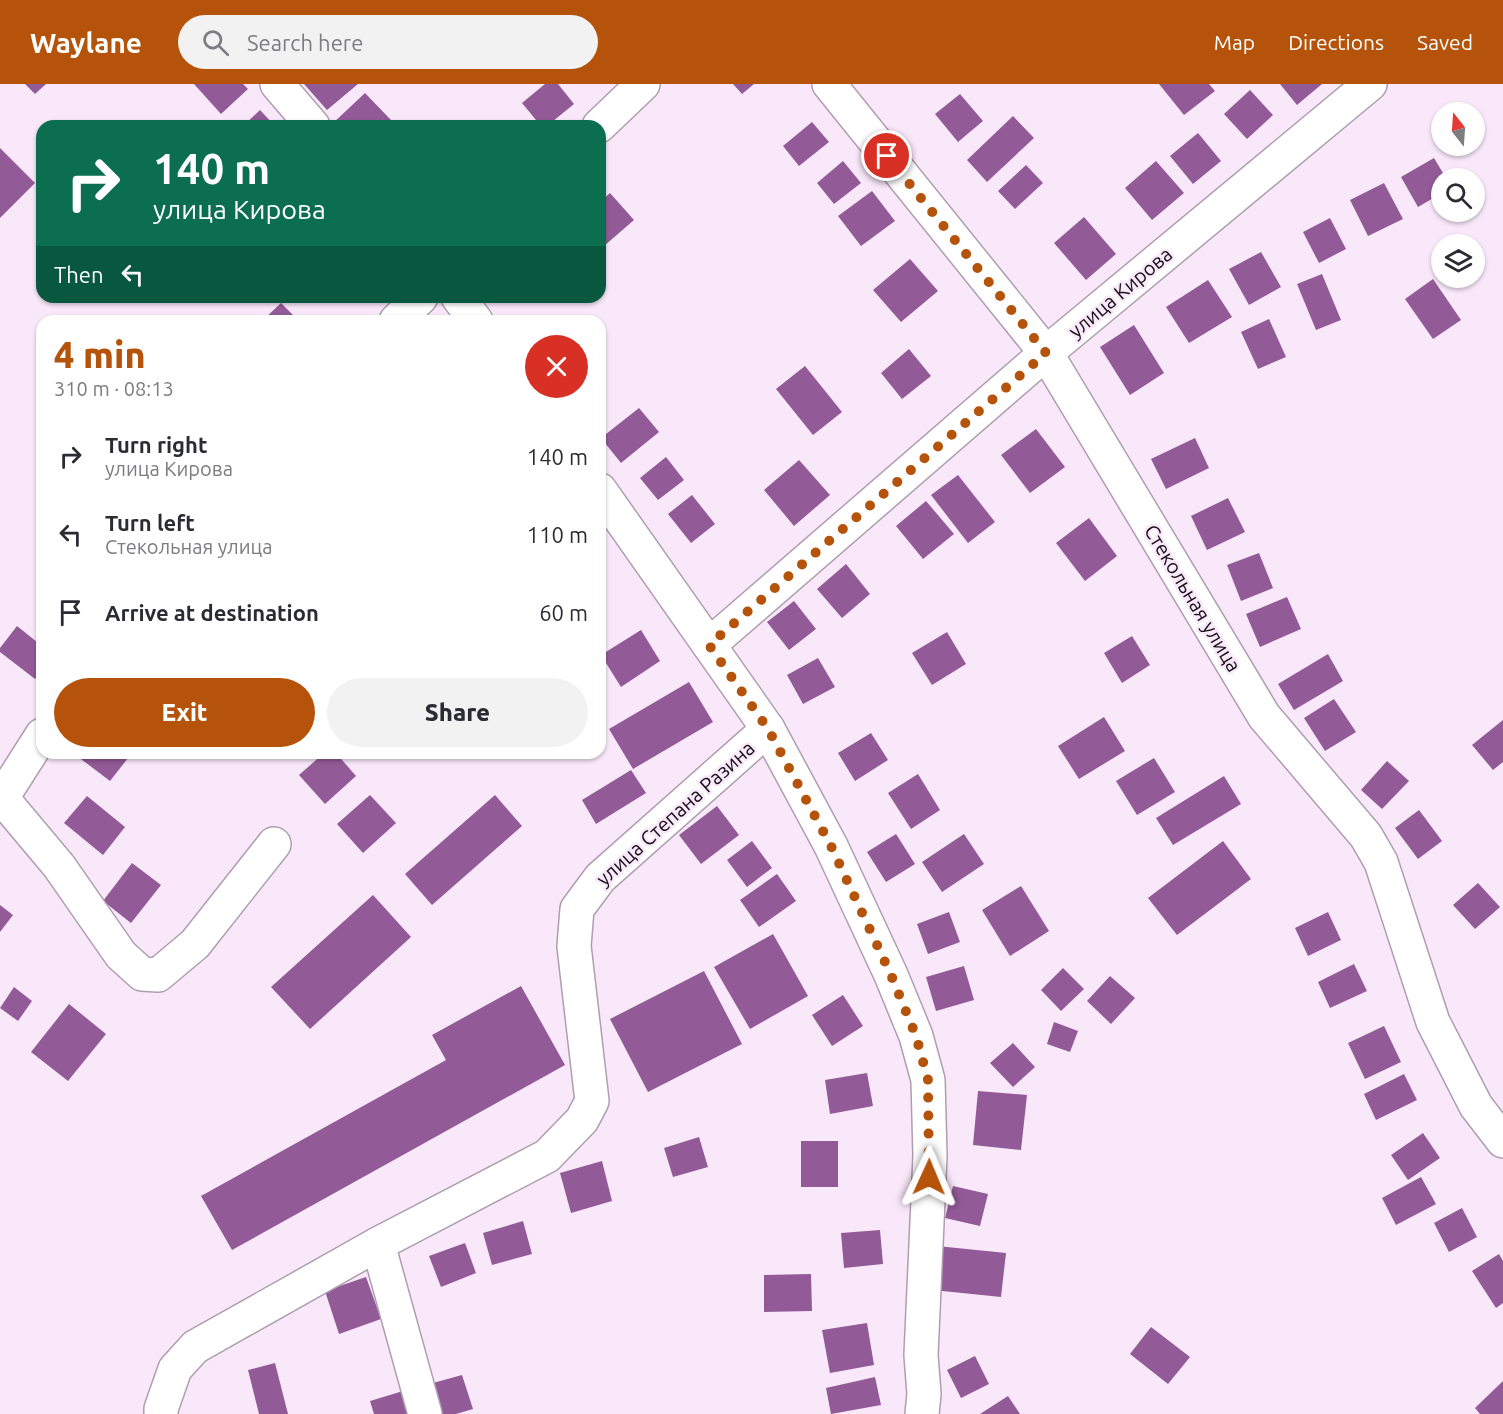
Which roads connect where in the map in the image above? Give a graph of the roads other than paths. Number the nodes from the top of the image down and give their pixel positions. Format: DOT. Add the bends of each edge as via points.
graph roads {
  1 [pos="277,84"];
  2 [pos="643,84"];
  3 [pos="829,84"];
  4 [pos="1370,84"];
  5 [pos="308,120"];
  6 [pos="605,120"];
  7 [pos="415,303"];
  8 [pos="402,315"];
  9 [pos="1046,353"];
  10 [pos="606,499"];
  11 [pos="709,645"];
  12 [pos="768,729"];
  13 [pos="36,743"];
  14 [pos="4,786"];
  15 [pos="274,844"];
  16 [pos="1503,1141"];
  17 [pos="378,1244"];
  18 [pos="929,1407"];
  19 [pos="161,1414"];
  20 [pos="425,1414"];
  1 -- 5 [label="street"];
  2 -- 6 [label="street"];
  3 -- 9 [label="street, Стекольная улица"];
  4 -- 9 [label="street, улица Кирова"];
  7 -- 8 [label="street"];
  9 -- 11 [label="street, улица Кирова"];
  9 -- 16 [label="street, Стекольная улица" via="1264,716 1371,844 1381,862 1433,1022 1476,1106"];
  10 -- 11 [label="street"];
  11 -- 12 [label="street"];
  12 -- 17 [label="street, улица Степана Разина" via="600,878 577,909 574,946 592,1101 582,1120 547,1156"];
  12 -- 18 [label="street" via="831,846 891,975 916,1036 928,1080 930,1156 921,1355"];
  13 -- 14 [label="street"];
  14 -- 15 [label="street" via="121,955 142,974 158,975 195,944"];
  17 -- 19 [label="street, улица Степана Разина" via="195,1347 175,1369"];
  17 -- 20 [label="street"];
}
